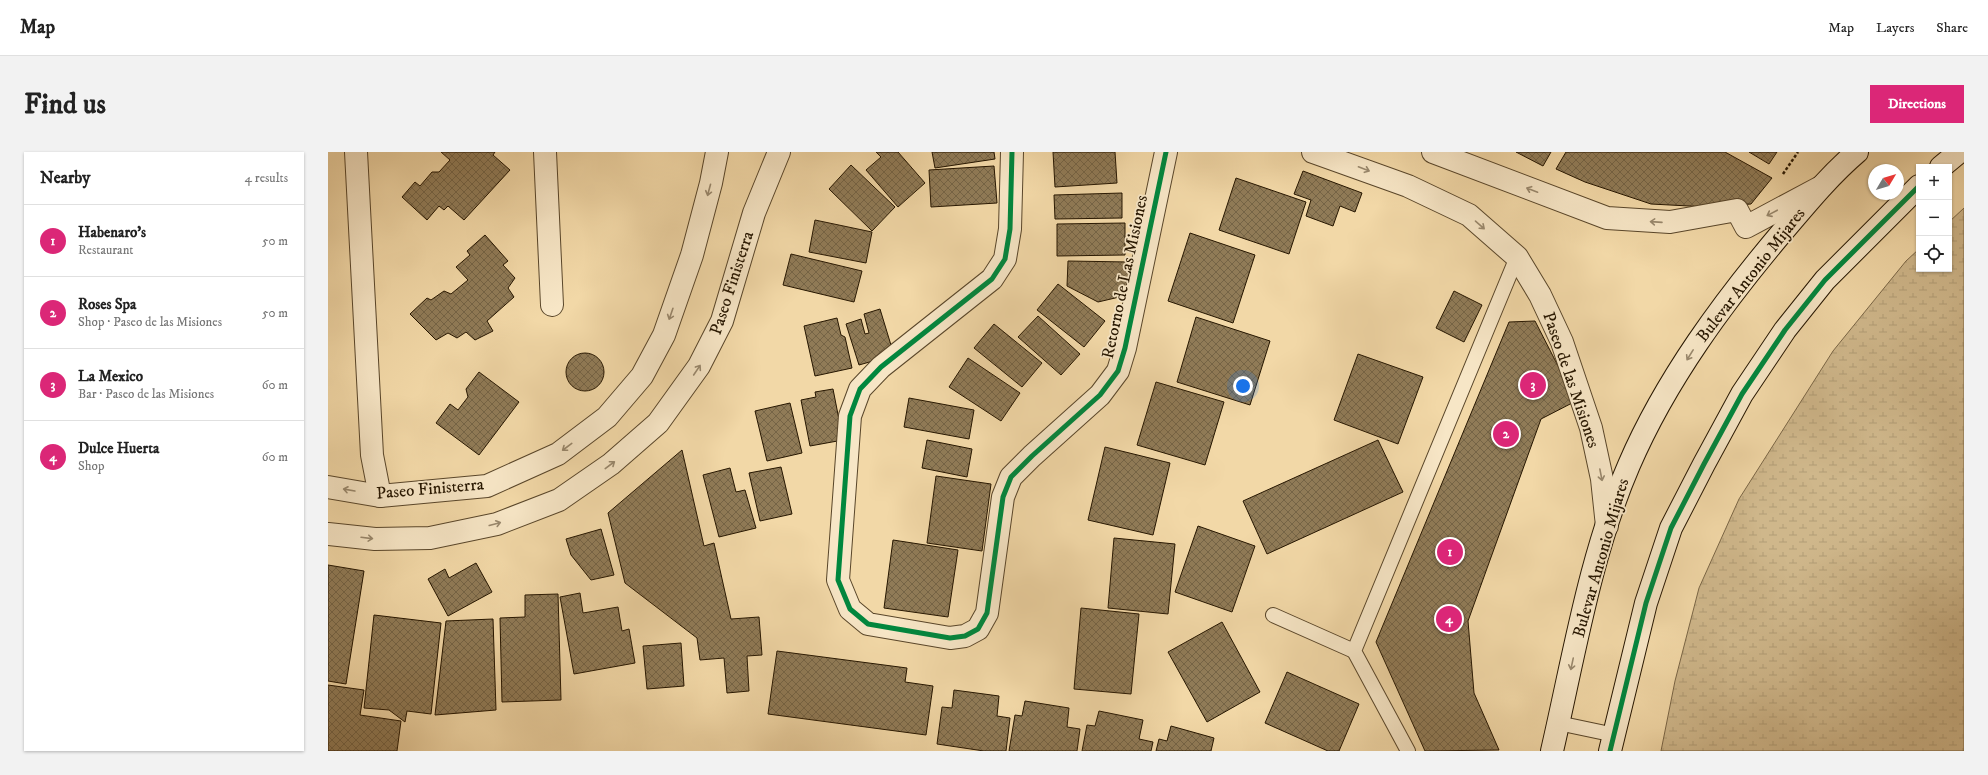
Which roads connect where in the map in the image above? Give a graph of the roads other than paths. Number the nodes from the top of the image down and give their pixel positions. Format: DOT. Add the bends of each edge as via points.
graph roads {
  1 [pos="356,152"];
  2 [pos="545,152"];
  3 [pos="717,152"];
  4 [pos="780,152"];
  5 [pos="1012,152"];
  6 [pos="1166,152"];
  7 [pos="1313,152"];
  8 [pos="1433,152"];
  9 [pos="1857,152"];
  10 [pos="1959,152"];
  11 [pos="1944,164"];
  12 [pos="1819,188"];
  13 [pos="1916,189"];
  14 [pos="1518,257"];
  15 [pos="552,305"];
  16 [pos="328,487"];
  17 [pos="380,496"];
  18 [pos="1607,526"];
  19 [pos="328,534"];
  20 [pos="1272,614"];
  21 [pos="1354,651"];
  22 [pos="1558,723"];
  23 [pos="1612,743"];
  24 [pos="1408,751"];
  25 [pos="1552,751"];
  1 -- 17 [label="street" via="372,455"];
  2 -- 15 [label="street"];
  3 -- 17 [label="street, Paseo Finisterra, one-way" via="692,255 664,335 642,376 607,417 558,454 487,486"];
  19 -- 4 [label="street, Paseo Finisterra, one-way" via="375,539 430,538 497,524 559,500 611,464 658,423 700,366 722,321 754,213"];
  5 -- 6 [label="street, Retorno de Las Misiones" via="1010,229 1005,260 992,279 881,367 860,389 850,416 838,580 850,609 868,624 950,638 966,636 978,629 987,613 1003,497 1011,477 1100,395 1118,371"];
  7 -- 14 [label="street, Paseo de las Misiones, one-way" via="1408,186 1469,215"];
  12 -- 8 [label="street, one-way" via="1746,227 1737,210 1670,222 1607,218"];
  9 -- 12 [label="street, Bulevar Antonio Mijares"];
  10 -- 11 [label="street"];
  12 -- 18 [label="street, Bulevar Antonio Mijares, one-way" via="1763,254 1723,306 1692,353 1661,403 1629,465"];
  13 -- 23 [label="street" via="1825,280 1785,330 1742,394 1671,528 1646,603"];
  14 -- 18 [label="street, Paseo de las Misiones, one-way" via="1540,295 1562,342 1591,428 1602,479"];
  14 -- 21 [label="lane"];
  17 -- 16 [label="street, Paseo Finisterra, one-way"];
  18 -- 22 [label="street, Bulevar Antonio Mijares, one-way" via="1584,610"];
  20 -- 21 [label="lane"];
  21 -- 24 [label="lane"];
  22 -- 23 [label="lane"];
  22 -- 25 [label="street, Bulevar Antonio Mijares"];
}
